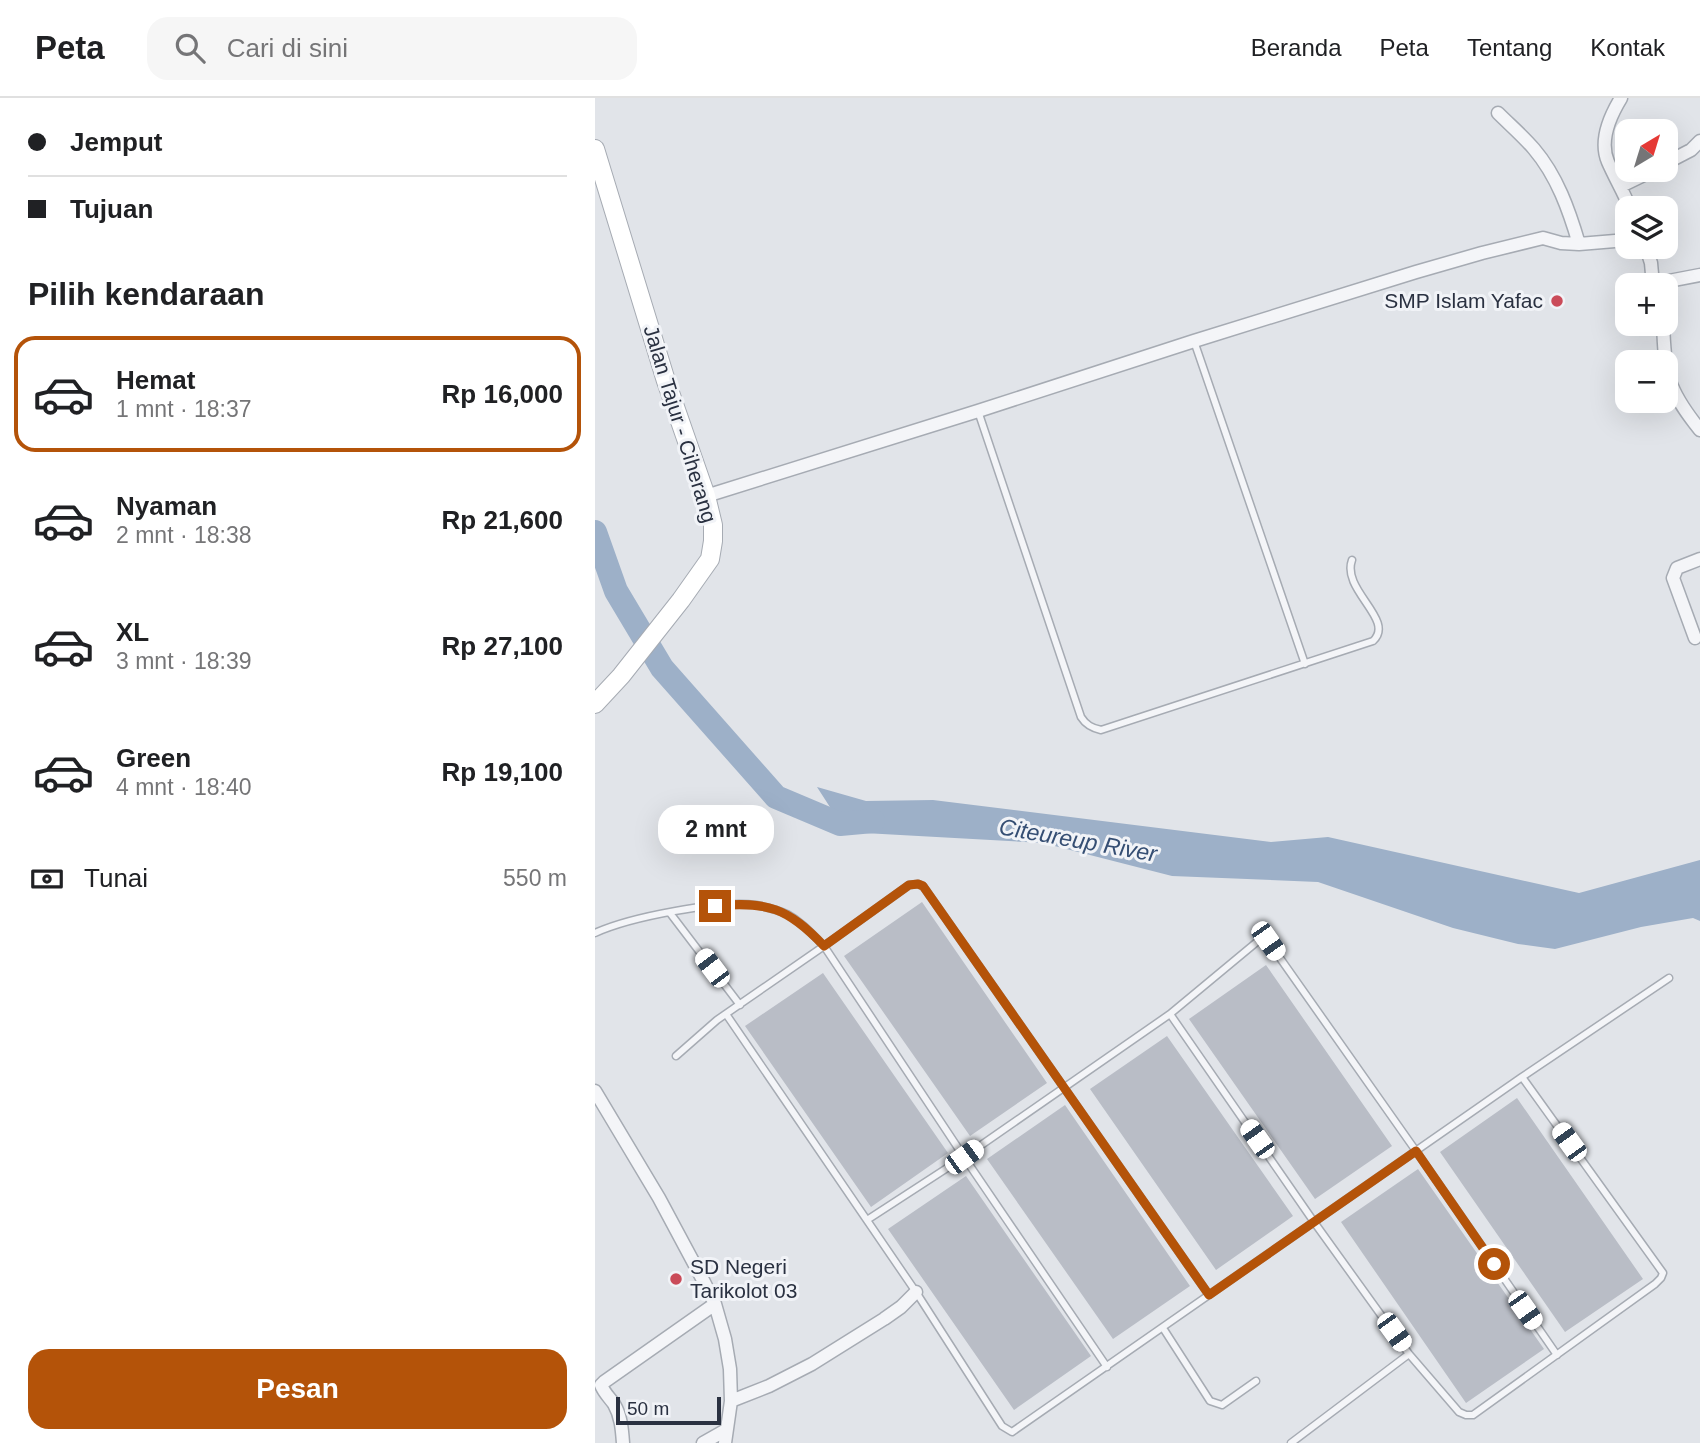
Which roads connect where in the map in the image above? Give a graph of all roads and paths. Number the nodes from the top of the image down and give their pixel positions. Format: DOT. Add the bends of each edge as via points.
graph roads {
  1 [pos="1621,98"];
  2 [pos="1498,113"];
  3 [pos="1700,141"];
  4 [pos="595,149"];
  5 [pos="1678,157"];
  6 [pos="1629,182"];
  7 [pos="1621,186"];
  8 [pos="1625,196"];
  9 [pos="1615,241"];
  10 [pos="1579,244"];
  11 [pos="1700,275"];
  12 [pos="1678,280"];
  13 [pos="1664,336"];
  14 [pos="1194,341"];
  15 [pos="978,411"];
  16 [pos="1700,430"];
  17 [pos="706,496"];
  18 [pos="1700,559"];
  19 [pos="1352,560"];
  20 [pos="1695,638"];
  21 [pos="1305,664"];
  22 [pos="595,704"];
  23 [pos="670,913"];
  24 [pos="595,933"];
  25 [pos="824,946"];
  26 [pos="1669,978"];
  27 [pos="740,1005"];
  28 [pos="726,1014"];
  29 [pos="1170,1014"];
  30 [pos="676,1056"];
  31 [pos="1521,1077"];
  32 [pos="1063,1087"];
  33 [pos="595,1091"];
  34 [pos="1416,1151"];
  35 [pos="964,1157"];
  36 [pos="867,1220"];
  37 [pos="1314,1222"];
  38 [pos="916,1292"];
  39 [pos="1209,1295"];
  40 [pos="715,1304"];
  41 [pos="1163,1328"];
  42 [pos="1409,1354"];
  43 [pos="1557,1355"];
  44 [pos="1107,1367"];
  45 [pos="1256,1381"];
  46 [pos="731,1401"];
  47 [pos="726,1437"];
  48 [pos="623,1443"];
  49 [pos="703,1443"];
  50 [pos="1291,1443"];
  1 -- 7 [label="street" via="1611,115 1606,145 1607,160"];
  2 -- 10 [label="street" via="1552,174"];
  3 -- 5 [label="street"];
  4 -- 17 [label="main road, Jalan Tajur - Ciherang"];
  6 -- 7 [label="street"];
  7 -- 8 [label="street"];
  9 -- 10 [label="street"];
  10 -- 14 [label="street" via="1535,239"];
  11 -- 12 [label="street"];
  13 -- 16 [label="street" via="1670,381"];
  14 -- 15 [label="street"];
  14 -- 21 [label="lane"];
  15 -- 17 [label="street"];
  15 -- 21 [label="lane" via="1085,723 1101,730"];
  17 -- 22 [label="main road, Jalan Tajur - Ciherang" via="713,525 710,559"];
  18 -- 20 [label="street" via="1677,568 1673,578"];
  19 -- 21 [label="lane" via="1350,575 1378,622 1378,637"];
  23 -- 24 [label="lane"];
  23 -- 25 [label="lane" via="754,905 787,915"];
  23 -- 27 [label="lane"];
  25 -- 27 [label="lane"];
  25 -- 32 [label="lane" via="909,885 923,886"];
  25 -- 35 [label="lane"];
  26 -- 31 [label="lane"];
  27 -- 28 [label="lane"];
  28 -- 30 [label="lane"];
  28 -- 36 [label="lane"];
  29 -- 32 [label="lane"];
  29 -- 34 [label="lane" via="1258,941 1268,941"];
  29 -- 37 [label="lane"];
  31 -- 34 [label="lane"];
  31 -- 43 [label="lane" via="1663,1273 1655,1284"];
  32 -- 35 [label="lane"];
  32 -- 39 [label="lane"];
  33 -- 40 [label="street"];
  34 -- 37 [label="lane"];
  34 -- 43 [label="lane"];
  35 -- 36 [label="lane"];
  35 -- 44 [label="lane"];
  36 -- 38 [label="lane"];
  37 -- 39 [label="lane"];
  37 -- 42 [label="lane"];
  38 -- 44 [label="lane" via="1006,1430 1012,1432"];
  38 -- 46 [label="street" via="884,1319 812,1364"];
  39 -- 41 [label="lane"];
  40 -- 46 [label="street" via="725,1339"];
  40 -- 48 [label="street" via="601,1385 619,1416"];
  41 -- 44 [label="lane"];
  41 -- 45 [label="lane" via="1210,1401 1222,1405"];
  42 -- 43 [label="lane" via="1466,1415 1473,1415"];
  42 -- 50 [label="lane"];
  46 -- 47 [label="street"];
  47 -- 49 [label="street"];
}
